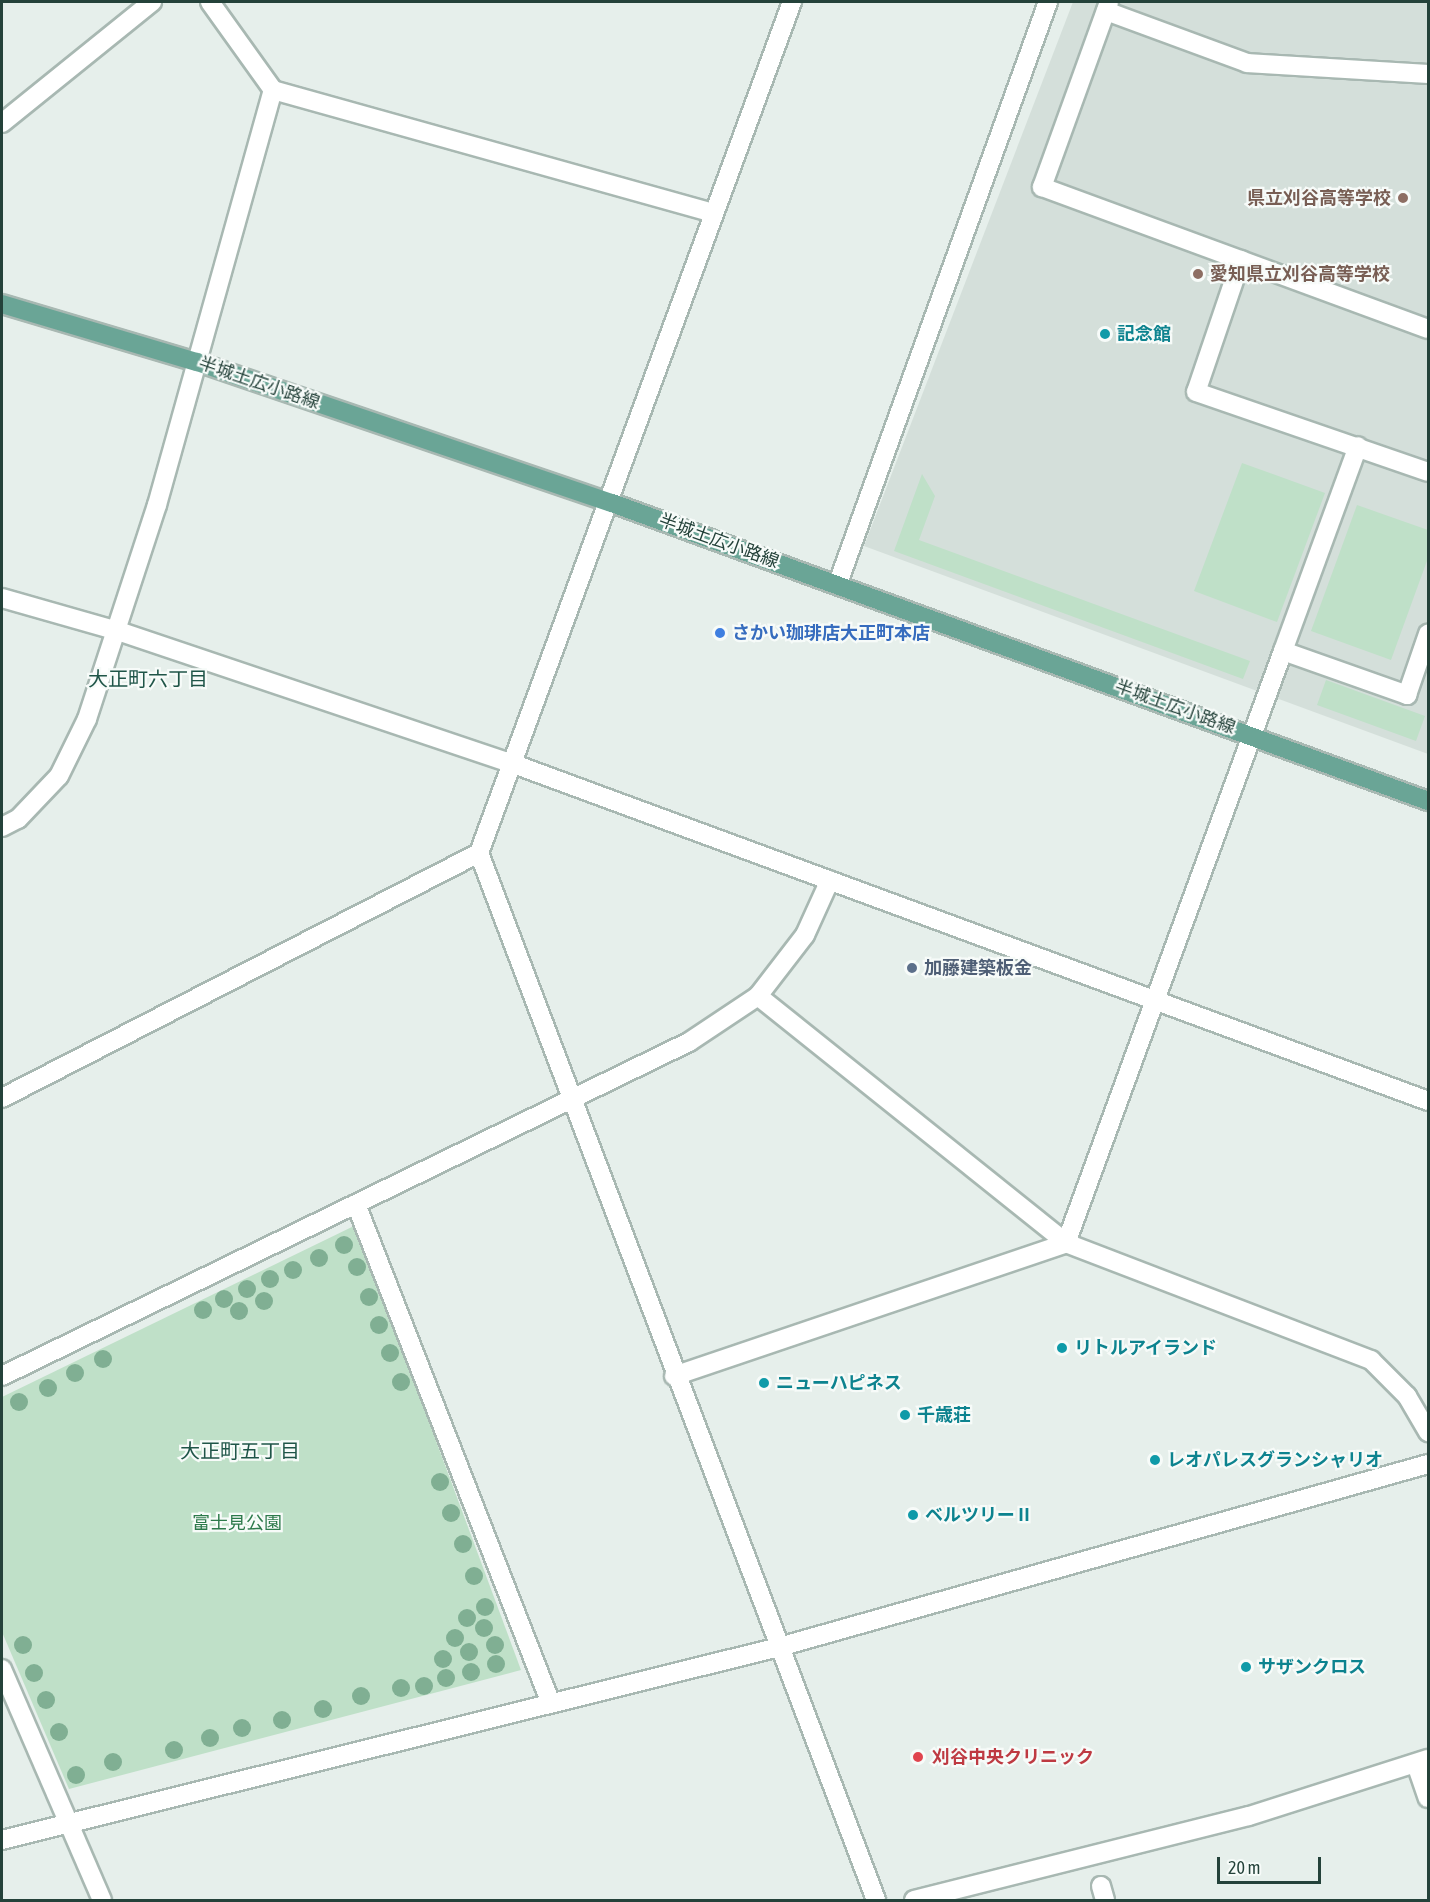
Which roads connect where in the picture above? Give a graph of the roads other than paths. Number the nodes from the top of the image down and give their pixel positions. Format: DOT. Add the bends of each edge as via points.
graph roads {
  1 [pos="152,2"];
  2 [pos="210,2"];
  3 [pos="792,2"];
  4 [pos="1043,3"];
  5 [pos="1108,6"];
  6 [pos="1428,74"];
  7 [pos="273,90"];
  8 [pos="2,123"];
  9 [pos="713,213"];
  10 [pos="1241,260"];
  11 [pos="2,304"];
  12 [pos="1428,329"];
  13 [pos="197,362"];
  14 [pos="1358,446"];
  15 [pos="1428,472"];
  16 [pos="612,503"];
  17 [pos="838,583"];
  18 [pos="2,598"];
  19 [pos="118,632"];
  20 [pos="1428,634"];
  21 [pos="1283,651"];
  22 [pos="1252,735"];
  23 [pos="511,763"];
  24 [pos="1428,801"];
  25 [pos="2,827"];
  26 [pos="479,853"];
  27 [pos="830,880"];
  28 [pos="758,996"];
  29 [pos="1157,998"];
  30 [pos="2,1098"];
  31 [pos="572,1098"];
  32 [pos="1428,1101"];
  33 [pos="356,1204"];
  34 [pos="1066,1243"];
  35 [pos="2,1376"];
  36 [pos="674,1376"];
  37 [pos="1428,1432"];
  38 [pos="1428,1464"];
  39 [pos="779,1647"];
  40 [pos="2,1669"];
  41 [pos="550,1701"];
  42 [pos="1422,1761"];
  43 [pos="1428,1798"];
  44 [pos="70,1823"];
  45 [pos="2,1840"];
  46 [pos="102,1900"];
  47 [pos="876,1900"];
  48 [pos="914,1900"];
  1 -- 8 [label="street"];
  2 -- 7 [label="street"];
  3 -- 9 [label="street"];
  4 -- 17 [label="street"];
  5 -- 6 [label="street" via="1247,63"];
  5 -- 10 [label="street" via="1042,187"];
  7 -- 9 [label="street"];
  7 -- 13 [label="street"];
  9 -- 16 [label="street"];
  10 -- 12 [label="street"];
  10 -- 14 [label="street" via="1196,392"];
  11 -- 13 [label="main road, 半城土広小路線"];
  13 -- 16 [label="main road, 半城土広小路線"];
  13 -- 19 [label="street"];
  14 -- 15 [label="street"];
  14 -- 21 [label="street"];
  16 -- 17 [label="main road, 半城土広小路線"];
  16 -- 23 [label="street"];
  17 -- 22 [label="main road, 半城土広小路線"];
  18 -- 19 [label="street"];
  19 -- 23 [label="street"];
  19 -- 25 [label="street" via="87,719 59,776 18,819"];
  20 -- 21 [label="street" via="1407,695"];
  21 -- 22 [label="street"];
  22 -- 24 [label="main road, 半城土広小路線"];
  22 -- 29 [label="street"];
  23 -- 26 [label="street"];
  23 -- 27 [label="street"];
  26 -- 30 [label="street"];
  26 -- 31 [label="street"];
  27 -- 28 [label="street" via="805,935"];
  27 -- 29 [label="street"];
  28 -- 31 [label="street" via="689,1042"];
  28 -- 34 [label="street"];
  29 -- 32 [label="street"];
  29 -- 34 [label="street"];
  31 -- 33 [label="street"];
  31 -- 36 [label="street"];
  33 -- 35 [label="street"];
  33 -- 41 [label="street"];
  34 -- 36 [label="street"];
  34 -- 37 [label="street" via="1371,1360 1407,1396"];
  36 -- 39 [label="street"];
  38 -- 39 [label="street"];
  39 -- 41 [label="street"];
  39 -- 47 [label="street"];
  40 -- 44 [label="street"];
  41 -- 44 [label="street"];
  42 -- 43 [label="street"];
  42 -- 48 [label="street" via="1249,1816"];
  44 -- 45 [label="street"];
  44 -- 46 [label="street"];
}
